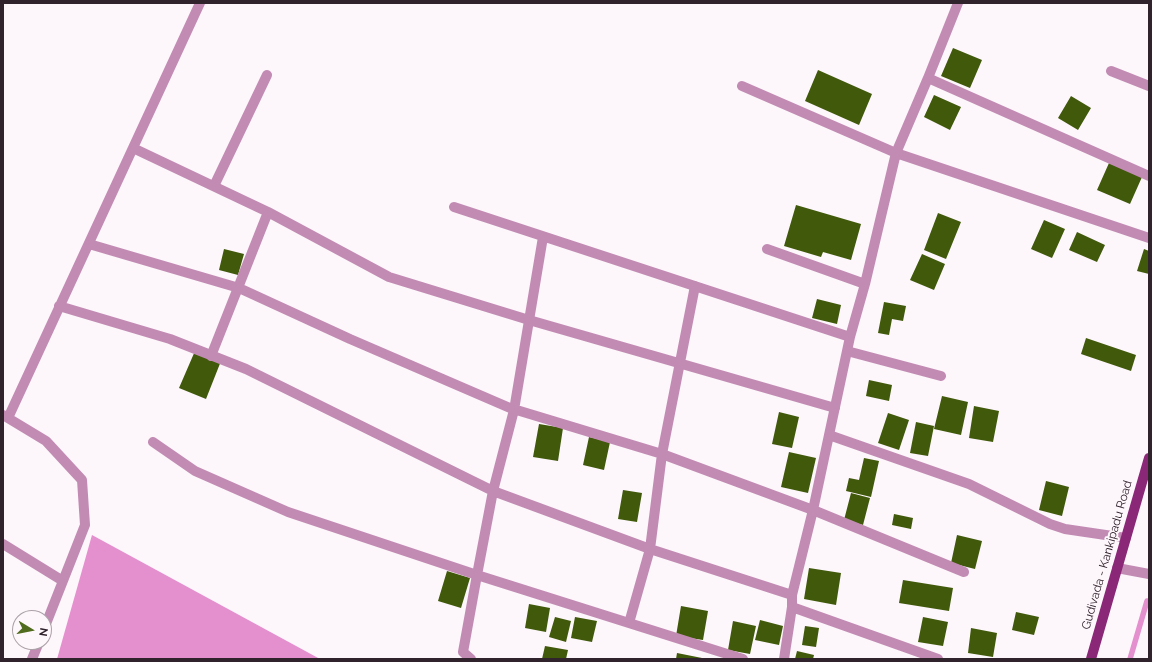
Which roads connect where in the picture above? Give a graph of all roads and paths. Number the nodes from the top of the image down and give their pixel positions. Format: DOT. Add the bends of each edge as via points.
graph roads {
  1 [pos="200,3"];
  2 [pos="958,3"];
  3 [pos="1110,71"];
  4 [pos="267,75"];
  5 [pos="928,78"];
  6 [pos="742,86"];
  7 [pos="1149,86"];
  8 [pos="133,148"];
  9 [pos="896,153"];
  10 [pos="1149,176"];
  11 [pos="214,186"];
  12 [pos="454,208"];
  13 [pos="268,212"];
  14 [pos="543,237"];
  15 [pos="1149,238"];
  16 [pos="88,244"];
  17 [pos="766,249"];
  18 [pos="865,284"];
  19 [pos="695,286"];
  20 [pos="239,288"];
  21 [pos="60,306"];
  22 [pos="529,320"];
  23 [pos="850,337"];
  24 [pos="847,351"];
  25 [pos="211,356"];
  26 [pos="680,363"];
  27 [pos="941,376"];
  28 [pos="835,408"];
  29 [pos="514,410"];
  30 [pos="5,416"];
  31 [pos="829,435"];
  32 [pos="153,442"];
  33 [pos="662,454"];
  34 [pos="1149,458"];
  35 [pos="493,491"];
  36 [pos="813,510"];
  37 [pos="1126,538"];
  38 [pos="3,544"];
  39 [pos="650,549"];
  40 [pos="1117,568"];
  41 [pos="964,572"];
  42 [pos="1149,574"];
  43 [pos="477,575"];
  44 [pos="63,580"];
  45 [pos="792,595"];
  46 [pos="792,607"];
  47 [pos="51,610"];
  48 [pos="629,623"];
  49 [pos="471,659"];
  50 [pos="743,659"];
  51 [pos="784,659"];
  52 [pos="938,659"];
  53 [pos="1090,659"];
  1 -- 8 [label="street"];
  2 -- 5 [label="street"];
  3 -- 7 [label="street"];
  4 -- 11 [label="street"];
  5 -- 9 [label="street"];
  5 -- 10 [label="street"];
  6 -- 9 [label="street"];
  8 -- 11 [label="street"];
  8 -- 16 [label="street"];
  9 -- 15 [label="street"];
  9 -- 18 [label="street"];
  11 -- 13 [label="street"];
  12 -- 14 [label="street"];
  13 -- 20 [label="street"];
  13 -- 22 [label="street" via="390,277"];
  14 -- 19 [label="street"];
  14 -- 22 [label="street"];
  16 -- 20 [label="street"];
  16 -- 21 [label="street"];
  17 -- 18 [label="street"];
  18 -- 23 [label="street"];
  19 -- 23 [label="street"];
  19 -- 26 [label="street"];
  20 -- 25 [label="street"];
  20 -- 29 [label="street"];
  21 -- 25 [label="street" via="170,340"];
  21 -- 30 [label="street"];
  22 -- 26 [label="street"];
  22 -- 29 [label="street"];
  23 -- 24 [label="street"];
  24 -- 27 [label="street"];
  24 -- 28 [label="street"];
  25 -- 35 [label="street" via="246,369"];
  26 -- 28 [label="street"];
  26 -- 33 [label="street"];
  28 -- 31 [label="street"];
  29 -- 33 [label="street"];
  29 -- 35 [label="street"];
  30 -- 44 [label="street" via="46,442 82,480 85,525"];
  31 -- 36 [label="street"];
  31 -- 37 [label="street" via="969,484 1050,524 1065,529"];
  32 -- 43 [label="street" via="195,471 288,512"];
  33 -- 36 [label="street"];
  33 -- 39 [label="street"];
  34 -- 37 [label="main road, Gudivada - Kankipadu Road"];
  35 -- 39 [label="street"];
  35 -- 43 [label="street"];
  36 -- 41 [label="street"];
  36 -- 45 [label="street"];
  37 -- 40 [label="main road, Gudivada - Kankipadu Road"];
  38 -- 44 [label="street"];
  39 -- 45 [label="street"];
  39 -- 48 [label="street"];
  40 -- 42 [label="street"];
  40 -- 53 [label="main road, Gudivada - Kankipadu Road"];
  43 -- 48 [label="street"];
  43 -- 49 [label="street" via="463,652"];
  44 -- 47 [label="street"];
  45 -- 46 [label="street"];
  46 -- 51 [label="street"];
  46 -- 52 [label="street"];
  48 -- 50 [label="street"];
}
